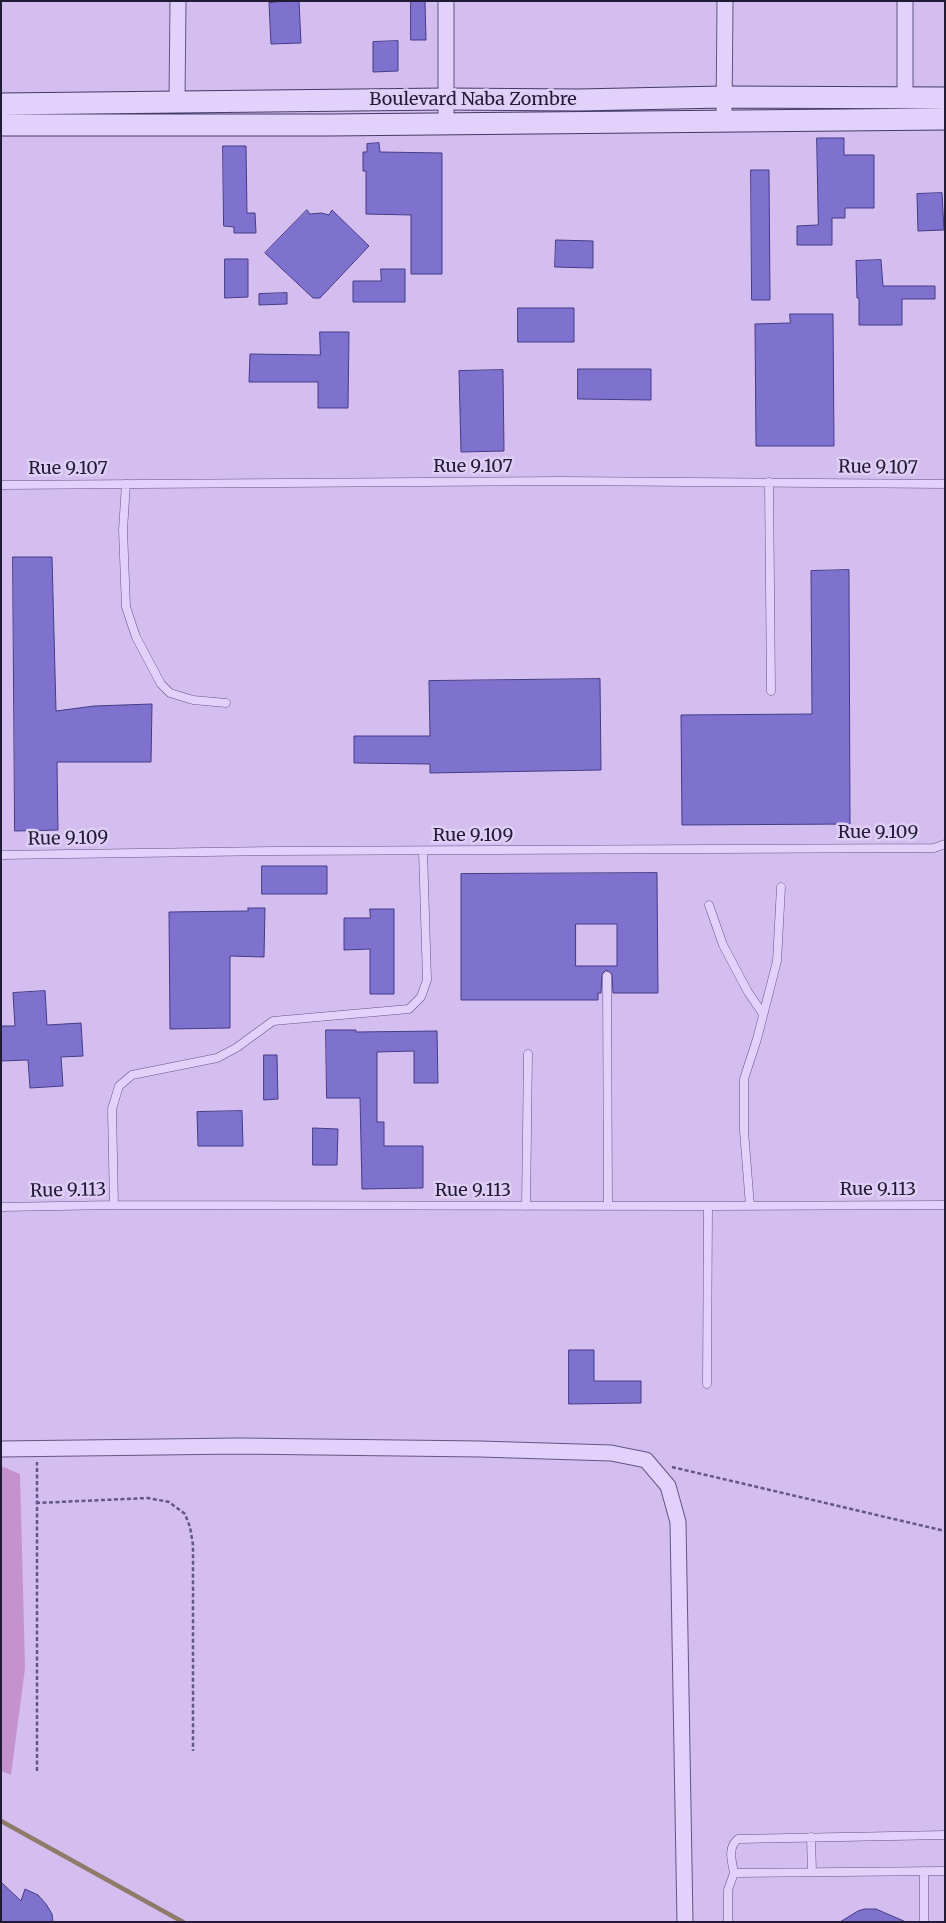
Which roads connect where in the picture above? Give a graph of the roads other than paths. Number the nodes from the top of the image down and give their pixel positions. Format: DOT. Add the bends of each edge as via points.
graph roads {
  1 [pos="178,1"];
  2 [pos="446,1"];
  3 [pos="725,1"];
  4 [pos="905,1"];
  5 [pos="723,97"];
  6 [pos="905,98"];
  7 [pos="945,98"];
  8 [pos="446,99"];
  9 [pos="178,102"];
  10 [pos="1,104"];
  11 [pos="945,119"];
  12 [pos="724,121"];
  13 [pos="446,123"];
  14 [pos="1,125"];
  15 [pos="769,482"];
  16 [pos="126,484"];
  17 [pos="945,484"];
  18 [pos="1,485"];
  19 [pos="771,691"];
  20 [pos="226,703"];
  21 [pos="945,846"];
  22 [pos="423,851"];
  23 [pos="1,855"];
  24 [pos="781,887"];
  25 [pos="709,904"];
  26 [pos="607,976"];
  27 [pos="763,1014"];
  28 [pos="528,1054"];
  29 [pos="114,1205"];
  30 [pos="945,1205"];
  31 [pos="526,1206"];
  32 [pos="608,1206"];
  33 [pos="708,1206"];
  34 [pos="750,1206"];
  35 [pos="1,1207"];
  36 [pos="707,1384"];
  37 [pos="1,1449"];
  38 [pos="945,1835"];
  39 [pos="811,1837"];
  40 [pos="924,1871"];
  41 [pos="945,1871"];
  42 [pos="812,1872"];
  43 [pos="734,1873"];
  44 [pos="685,1922"];
  45 [pos="728,1922"];
  46 [pos="924,1922"];
  1 -- 9 [label="street"];
  2 -- 8 [label="street"];
  3 -- 5 [label="street"];
  4 -- 6 [label="street"];
  5 -- 6 [label="main road, Boulevard Naba Zombre"];
  5 -- 8 [label="main road, Boulevard Naba Zombre"];
  5 -- 12 [label="street"];
  6 -- 7 [label="main road, Boulevard Naba Zombre"];
  8 -- 9 [label="main road, Boulevard Naba Zombre"];
  8 -- 13 [label="street"];
  9 -- 10 [label="main road, Boulevard Naba Zombre"];
  11 -- 12 [label="main road, Boulevard Naba Zombre"];
  12 -- 13 [label="main road, Boulevard Naba Zombre"];
  13 -- 14 [label="main road, Boulevard Naba Zombre"];
  15 -- 16 [label="lane, Rue 9.107"];
  15 -- 17 [label="lane, Rue 9.107"];
  15 -- 19 [label="lane"];
  16 -- 18 [label="lane, Rue 9.107"];
  16 -- 20 [label="lane" via="123,530 126,607 136,637 161,684 170,693 193,700"];
  21 -- 22 [label="lane, Rue 9.109"];
  22 -- 23 [label="lane, Rue 9.109"];
  22 -- 29 [label="lane" via="427,980 421,997 409,1009 274,1021 217,1058 132,1076 119,1086 112,1109"];
  24 -- 27 [label="lane" via="777,961"];
  25 -- 27 [label="lane" via="723,945"];
  26 -- 32 [label="lane"];
  27 -- 34 [label="lane" via="744,1079"];
  28 -- 31 [label="lane"];
  29 -- 31 [label="lane, Rue 9.113"];
  29 -- 35 [label="lane, Rue 9.113"];
  30 -- 34 [label="lane, Rue 9.113"];
  31 -- 32 [label="lane, Rue 9.113"];
  32 -- 33 [label="lane, Rue 9.113"];
  33 -- 34 [label="lane, Rue 9.113"];
  33 -- 36 [label="lane"];
  37 -- 44 [label="street" via="239,1446 480,1449 611,1453 646,1460 668,1486 678,1522"];
  38 -- 39 [label="lane"];
  39 -- 42 [label="lane"];
  39 -- 43 [label="lane" via="738,1839 730,1850"];
  40 -- 41 [label="lane"];
  40 -- 42 [label="lane"];
  40 -- 46 [label="lane"];
  42 -- 43 [label="lane"];
  43 -- 45 [label="lane" via="728,1890"];
}
